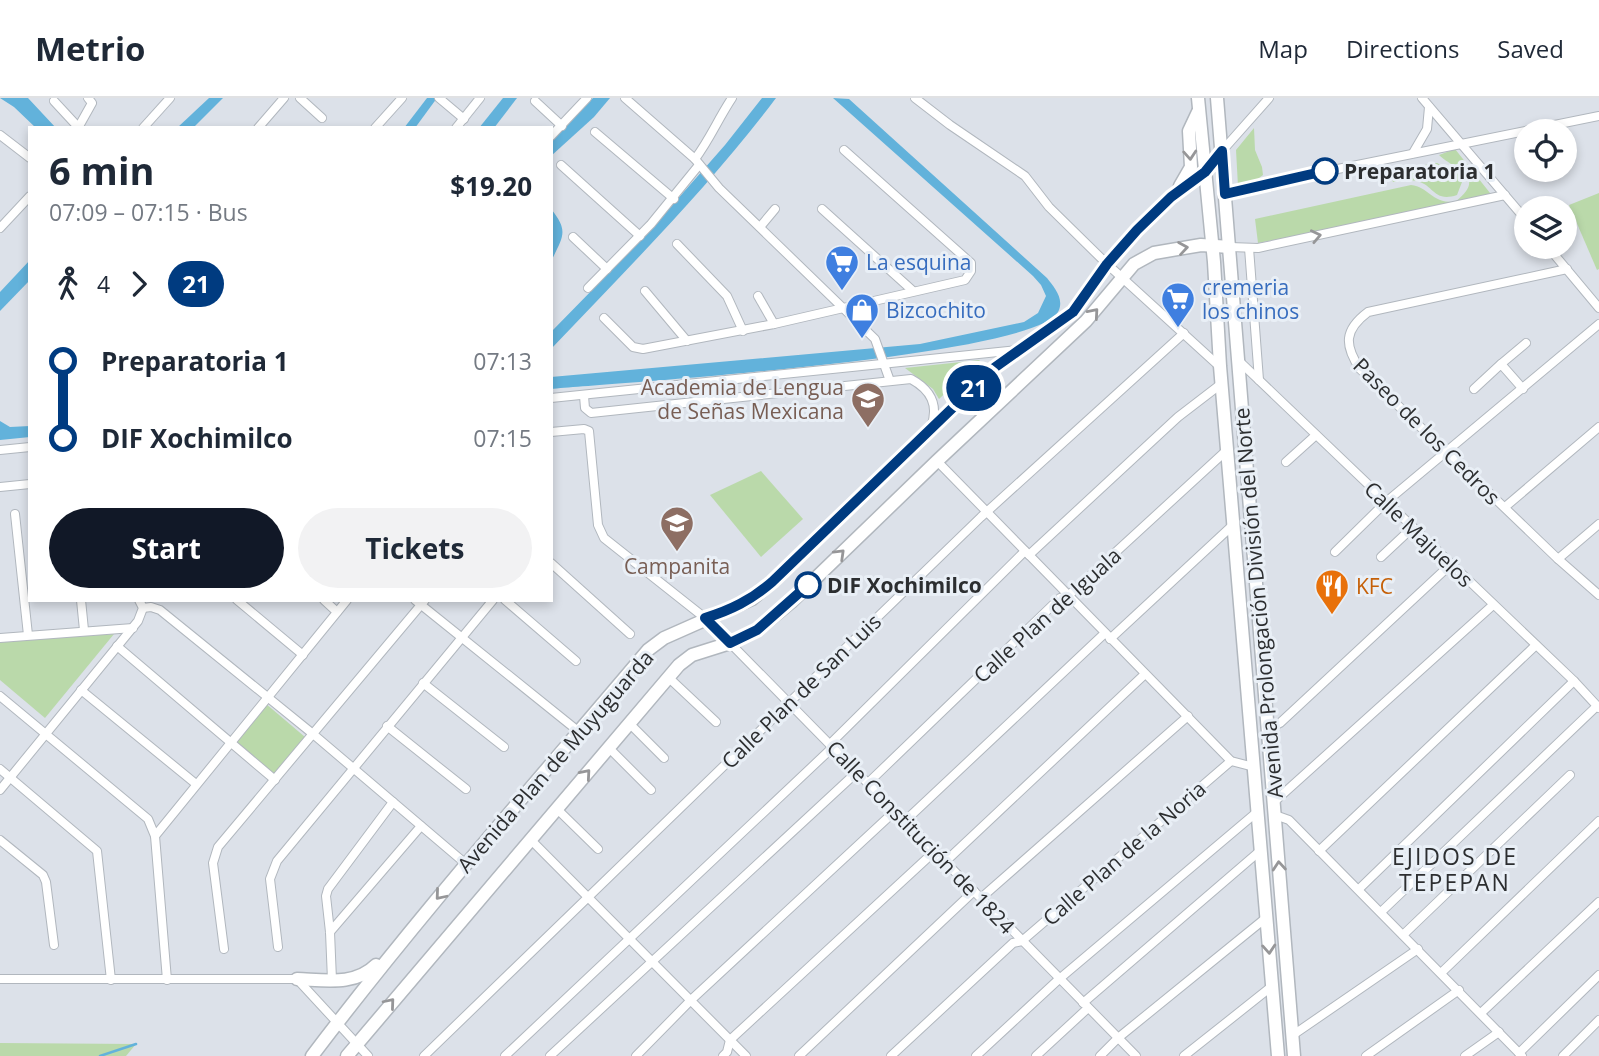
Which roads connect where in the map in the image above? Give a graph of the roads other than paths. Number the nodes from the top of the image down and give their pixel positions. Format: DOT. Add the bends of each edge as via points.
graph roads {
  1 [pos="88,98"];
  2 [pos="170,98"];
  3 [pos="284,98"];
  4 [pos="300,98"];
  5 [pos="402,98"];
  6 [pos="480,98"];
  7 [pos="587,98"];
  8 [pos="625,98"];
  9 [pos="732,98"];
  10 [pos="915,98"];
  11 [pos="1217,98"];
  12 [pos="1269,98"];
  13 [pos="1422,98"];
  14 [pos="440,99"];
  15 [pos="54,101"];
  16 [pos="535,101"];
  17 [pos="1198,104"];
  18 [pos="1429,107"];
  19 [pos="1599,116"];
  20 [pos="322,118"];
  21 [pos="464,119"];
  22 [pos="77,126"];
  23 [pos="80,126"];
  24 [pos="145,126"];
  25 [pos="263,126"];
  26 [pos="377,126"];
  27 [pos="458,126"];
  28 [pos="562,126"];
  29 [pos="595,132"];
  30 [pos="553,134"];
  31 [pos="0,135"];
  32 [pos="1461,143"];
  33 [pos="844,150"];
  34 [pos="1222,151"];
  35 [pos="1413,153"];
  36 [pos="28,156"];
  37 [pos="699,164"];
  38 [pos="561,165"];
  39 [pos="1205,172"];
  40 [pos="1225,194"];
  41 [pos="1506,195"];
  42 [pos="1171,197"];
  43 [pos="28,198"];
  44 [pos="674,199"];
  45 [pos="1514,205"];
  46 [pos="775,209"];
  47 [pos="822,209"];
  48 [pos="760,227"];
  49 [pos="0,228"];
  50 [pos="640,236"];
  51 [pos="573,237"];
  52 [pos="677,244"];
  53 [pos="1213,246"];
  54 [pos="1230,247"];
  55 [pos="1249,248"];
  56 [pos="1558,259"];
  57 [pos="1107,264"];
  58 [pos="607,269"];
  59 [pos="1567,269"];
  60 [pos="1122,277"];
  61 [pos="588,288"];
  62 [pos="645,291"];
  63 [pos="913,291"];
  64 [pos="758,296"];
  65 [pos="844,307"];
  66 [pos="1599,308"];
  67 [pos="604,318"];
  68 [pos="775,324"];
  69 [pos="1599,324"];
  70 [pos="743,331"];
  71 [pos="1184,333"];
  72 [pos="687,341"];
  73 [pos="1526,343"];
  74 [pos="1023,349"];
  75 [pos="1239,360"];
  76 [pos="885,364"];
  77 [pos="1501,364"];
  78 [pos="1220,366"];
  79 [pos="1259,380"];
  80 [pos="890,381"];
  81 [pos="1222,384"];
  82 [pos="1523,388"];
  83 [pos="1474,389"];
  84 [pos="584,396"];
  85 [pos="553,398"];
  86 [pos="1599,427"];
  87 [pos="930,429"];
  88 [pos="553,432"];
  89 [pos="1316,435"];
  90 [pos="28,447"];
  91 [pos="0,450"];
  92 [pos="1228,450"];
  93 [pos="1446,451"];
  94 [pos="937,461"];
  95 [pos="1286,462"];
  96 [pos="28,484"];
  97 [pos="0,487"];
  98 [pos="1386,502"];
  99 [pos="1505,508"];
  100 [pos="988,512"];
  101 [pos="15,514"];
  102 [pos="1234,524"];
  103 [pos="1599,524"];
  104 [pos="1412,528"];
  105 [pos="1335,552"];
  106 [pos="1027,553"];
  107 [pos="1381,557"];
  108 [pos="1558,559"];
  109 [pos="553,565"];
  110 [pos="1450,565"];
  111 [pos="1069,595"];
  112 [pos="1599,595"];
  113 [pos="81,602"];
  114 [pos="239,602"];
  115 [pos="326,602"];
  116 [pos="345,602"];
  117 [pos="420,602"];
  118 [pos="491,602"];
  119 [pos="507,602"];
  120 [pos="141,604"];
  121 [pos="1493,605"];
  122 [pos="337,612"];
  123 [pos="705,618"];
  124 [pos="133,628"];
  125 [pos="84,630"];
  126 [pos="630,634"];
  127 [pos="28,635"];
  128 [pos="1107,636"];
  129 [pos="0,638"];
  130 [pos="461,638"];
  131 [pos="730,643"];
  132 [pos="1536,645"];
  133 [pos="117,646"];
  134 [pos="303,655"];
  135 [pos="576,661"];
  136 [pos="1145,674"];
  137 [pos="668,677"];
  138 [pos="1574,681"];
  139 [pos="423,682"];
  140 [pos="81,690"];
  141 [pos="0,696"];
  142 [pos="268,698"];
  143 [pos="790,703"];
  144 [pos="1598,707"];
  145 [pos="1188,716"];
  146 [pos="629,723"];
  147 [pos="716,723"];
  148 [pos="387,726"];
  149 [pos="1268,729"];
  150 [pos="578,731"];
  151 [pos="46,733"];
  152 [pos="313,734"];
  153 [pos="230,742"];
  154 [pos="831,745"];
  155 [pos="504,747"];
  156 [pos="609,748"];
  157 [pos="664,758"];
  158 [pos="1231,761"];
  159 [pos="1254,767"];
  160 [pos="353,768"];
  161 [pos="0,769"];
  162 [pos="857,772"];
  163 [pos="1570,775"];
  164 [pos="10,778"];
  165 [pos="275,780"];
  166 [pos="868,783"];
  167 [pos="197,784"];
  168 [pos="466,789"];
  169 [pos="0,790"];
  170 [pos="651,790"];
  171 [pos="393,802"];
  172 [pos="556,808"];
  173 [pos="1274,808"];
  174 [pos="895,811"];
  175 [pos="1257,812"];
  176 [pos="905,821"];
  177 [pos="1599,821"];
  178 [pos="421,826"];
  179 [pos="155,836"];
  180 [pos="530,839"];
  181 [pos="0,841"];
  182 [pos="598,849"];
  183 [pos="1261,850"];
  184 [pos="936,851"];
  185 [pos="1319,851"];
  186 [pos="946,861"];
  187 [pos="466,864"];
  188 [pos="1359,889"];
  189 [pos="974,891"];
  190 [pos="587,898"];
  191 [pos="981,898"];
  192 [pos="1599,902"];
  193 [pos="1381,912"];
  194 [pos="1267,917"];
  195 [pos="330,932"];
  196 [pos="1403,935"];
  197 [pos="629,937"];
  198 [pos="1022,941"];
  199 [pos="402,942"];
  200 [pos="54,946"];
  201 [pos="278,947"];
  202 [pos="224,949"];
  203 [pos="1418,949"];
  204 [pos="651,961"];
  205 [pos="1441,973"];
  206 [pos="1599,975"];
  207 [pos="0,979"];
  208 [pos="297,979"];
  209 [pos="1058,979"];
  210 [pos="111,980"];
  211 [pos="167,980"];
  212 [pos="331,980"];
  213 [pos="1271,987"];
  214 [pos="1459,990"];
  215 [pos="691,1000"];
  216 [pos="1085,1006"];
  217 [pos="1481,1013"];
  218 [pos="1599,1020"];
  219 [pos="337,1024"];
  220 [pos="1499,1032"];
  221 [pos="1293,1035"];
  222 [pos="1118,1038"];
  223 [pos="730,1041"];
  224 [pos="357,1044"];
  225 [pos="1521,1055"];
  226 [pos="312,1056"];
  227 [pos="347,1056"];
  228 [pos="369,1056"];
  229 [pos="424,1056"];
  230 [pos="505,1056"];
  231 [pos="550,1056"];
  232 [pos="636,1056"];
  233 [pos="723,1056"];
  234 [pos="746,1056"];
  235 [pos="799,1056"];
  236 [pos="891,1056"];
  237 [pos="976,1056"];
  238 [pos="1036,1056"];
  239 [pos="1100,1056"];
  240 [pos="1136,1056"];
  241 [pos="1184,1056"];
  242 [pos="1278,1056"];
  243 [pos="1294,1056"];
  244 [pos="1366,1056"];
  245 [pos="1465,1056"];
  246 [pos="1563,1056"];
  1 -- 23 [label="street" via="92,103"];
  2 -- 24 [label="street"];
  3 -- 25 [label="street"];
  4 -- 20 [label="street"];
  5 -- 26 [label="street"];
  6 -- 21 [label="street"];
  7 -- 28 [label="street"];
  8 -- 37 [label="street"];
  9 -- 37 [label="street" via="713,126"];
  10 -- 57 [label="street" via="1025,176 1049,207"];
  11 -- 34 [label="main road, Avenida Prolongación División del Norte"];
  12 -- 34 [label="street"];
  13 -- 18 [label="street"];
  14 -- 21 [label="street"];
  15 -- 22 [label="street"];
  16 -- 28 [label="street"];
  17 -- 39 [label="main road, Avenida Prolongación División del Norte"];
  17 -- 42 [label="main road, one-way" via="1189,131 1191,167"];
  18 -- 32 [label="street"];
  18 -- 35 [label="street" via="1427,129"];
  19 -- 32 [label="street"];
  21 -- 27 [label="street"];
  28 -- 30 [label="street"];
  29 -- 44 [label="street"];
  31 -- 36 [label="street"];
  32 -- 35 [label="street"];
  32 -- 41 [label="street"];
  33 -- 63 [label="street" via="971,263 965,280"];
  34 -- 39 [label="main road, Avenida Plan de Muyuguarda"];
  34 -- 40 [label="main road, Avenida Prolongación División del Norte"];
  35 -- 40 [label="street"];
  37 -- 44 [label="street"];
  37 -- 48 [label="street"];
  38 -- 50 [label="street"];
  39 -- 42 [label="main road, Avenida Plan de Muyuguarda"];
  39 -- 53 [label="main road, Avenida Prolongación División del Norte"];
  40 -- 54 [label="main road, Avenida Prolongación División del Norte"];
  41 -- 45 [label="street"];
  55 -- 41 [label="street, one-way"];
  42 -- 57 [label="main road, Avenida Plan de Muyuguarda"];
  43 -- 49 [label="street"];
  44 -- 50 [label="street"];
  46 -- 48 [label="street"];
  47 -- 63 [label="street"];
  48 -- 65 [label="street"];
  50 -- 58 [label="street"];
  51 -- 58 [label="street"];
  52 -- 70 [label="street" via="727,296"];
  53 -- 54 [label="main road, Avenida Plan de Muyuguarda"];
  60 -- 53 [label="main road, Avenida Plan de Muyuguarda, one-way" via="1154,253"];
  53 -- 78 [label="main road, Avenida Prolongación División del Norte"];
  54 -- 55 [label="street"];
  54 -- 75 [label="main road, Avenida Prolongación División del Norte"];
  55 -- 79 [label="street"];
  56 -- 59 [label="street"];
  57 -- 60 [label="street"];
  57 -- 74 [label="main road, Avenida Plan de Muyuguarda" via="1073,312"];
  58 -- 61 [label="street"];
  59 -- 66 [label="street"];
  59 -- 93 [label="street, Paseo de los Cedros" via="1383,307 1353,325 1349,353 1360,369"];
  60 -- 71 [label="street"];
  94 -- 60 [label="main road, Avenida Plan de Muyuguarda, one-way" via="1086,321"];
  62 -- 72 [label="street"];
  63 -- 65 [label="street"];
  64 -- 68 [label="street"];
  65 -- 68 [label="street"];
  65 -- 76 [label="street" via="875,339"];
  67 -- 72 [label="street" via="638,349"];
  68 -- 70 [label="street"];
  69 -- 82 [label="street"];
  70 -- 72 [label="street"];
  71 -- 78 [label="street"];
  71 -- 100 [label="street, Calle Plan de San Luis"];
  73 -- 77 [label="street"];
  74 -- 76 [label="street"];
  74 -- 87 [label="main road, Avenida Plan de Muyuguarda" via="994,368"];
  75 -- 79 [label="street, Calle Majuelos"];
  75 -- 149 [label="main road, Avenida Prolongación División del Norte"];
  76 -- 80 [label="street"];
  76 -- 84 [label="street"];
  77 -- 82 [label="street"];
  77 -- 83 [label="street"];
  78 -- 81 [label="main road, Avenida Prolongación División del Norte"];
  79 -- 89 [label="street, Calle Majuelos"];
  80 -- 84 [label="street" via="591,413 585,408"];
  80 -- 87 [label="street" via="911,379 929,393 936,408"];
  81 -- 92 [label="main road, Avenida Prolongación División del Norte"];
  81 -- 106 [label="street" via="1178,417"];
  82 -- 93 [label="street"];
  84 -- 85 [label="street"];
  86 -- 99 [label="street"];
  87 -- 123 [label="main road, Avenida Plan de Muyuguarda" via="752,599"];
  88 -- 123 [label="street, Calle Constitución de 1824" via="589,431 600,533"];
  89 -- 95 [label="street"];
  89 -- 98 [label="street, Calle Majuelos"];
  90 -- 91 [label="street"];
  92 -- 102 [label="main road, Avenida Prolongación División del Norte"];
  92 -- 111 [label="street, Calle Plan de Iguala"];
  93 -- 98 [label="street"];
  93 -- 99 [label="street, Paseo de los Cedros"];
  94 -- 100 [label="street"];
  131 -- 94 [label="main road, Avenida Plan de Muyuguarda, one-way" via="757,630 791,602"];
  96 -- 97 [label="street"];
  98 -- 104 [label="street, Calle Majuelos"];
  98 -- 105 [label="street"];
  99 -- 108 [label="street, Paseo de los Cedros"];
  100 -- 106 [label="street"];
  100 -- 143 [label="street, Calle Plan de San Luis"];
  101 -- 127 [label="street"];
  102 -- 128 [label="street"];
  102 -- 159 [label="main road, Avenida Prolongación División del Norte"];
  103 -- 108 [label="street"];
  104 -- 107 [label="street"];
  104 -- 110 [label="street, Calle Majuelos"];
  106 -- 111 [label="street"];
  106 -- 154 [label="street"];
  108 -- 112 [label="street, Paseo de los Cedros"];
  109 -- 126 [label="street"];
  110 -- 121 [label="street, Calle Majuelos"];
  110 -- 149 [label="street" via="1280,723"];
  111 -- 128 [label="street"];
  111 -- 166 [label="street, Calle Plan de Iguala" via="1060,598"];
  113 -- 125 [label="street"];
  114 -- 134 [label="street"];
  115 -- 122 [label="street"];
  116 -- 122 [label="street"];
  117 -- 130 [label="street"];
  117 -- 152 [label="street"];
  118 -- 130 [label="street"];
  119 -- 135 [label="street"];
  120 -- 124 [label="street"];
  120 -- 142 [label="street" via="160,610"];
  121 -- 132 [label="street, Calle Majuelos"];
  121 -- 173 [label="street"];
  122 -- 134 [label="street"];
  123 -- 131 [label="street, Calle Constitución de 1824"];
  123 -- 150 [label="main road, Avenida Plan de Muyuguarda" via="648,650"];
  124 -- 125 [label="street"];
  124 -- 133 [label="street"];
  125 -- 127 [label="street"];
  127 -- 129 [label="street"];
  128 -- 136 [label="street"];
  128 -- 176 [label="street"];
  130 -- 139 [label="street"];
  130 -- 150 [label="street"];
  131 -- 137 [label="main road, Avenida Plan de Muyuguarda" via="692,655"];
  131 -- 143 [label="street, Calle Constitución de 1824"];
  132 -- 138 [label="street, Calle Majuelos"];
  132 -- 185 [label="street"];
  133 -- 140 [label="street"];
  133 -- 153 [label="street"];
  134 -- 142 [label="street"];
  136 -- 145 [label="street"];
  136 -- 186 [label="street"];
  137 -- 146 [label="main road, Avenida Plan de Muyuguarda"];
  137 -- 147 [label="street"];
  138 -- 144 [label="street, Calle Majuelos"];
  138 -- 188 [label="street"];
  139 -- 148 [label="street"];
  139 -- 155 [label="street"];
  140 -- 151 [label="street"];
  140 -- 167 [label="street"];
  141 -- 151 [label="street"];
  142 -- 152 [label="street"];
  142 -- 153 [label="street"];
  143 -- 154 [label="street, Calle Constitución de 1824"];
  143 -- 190 [label="street, Calle Plan de San Luis"];
  144 -- 193 [label="street"];
  145 -- 158 [label="street"];
  145 -- 191 [label="street"];
  146 -- 156 [label="main road, Avenida Plan de Muyuguarda"];
  146 -- 157 [label="street"];
  148 -- 160 [label="street"];
  148 -- 168 [label="street"];
  149 -- 173 [label="main road, Avenida Prolongación División del Norte"];
  150 -- 187 [label="main road, Avenida Plan de Muyuguarda"];
  151 -- 164 [label="street"];
  151 -- 179 [label="street" via="148,819"];
  152 -- 160 [label="street"];
  152 -- 165 [label="street"];
  153 -- 165 [label="street"];
  153 -- 167 [label="street"];
  154 -- 162 [label="street, Calle Constitución de 1824"];
  154 -- 197 [label="street"];
  156 -- 170 [label="street"];
  172 -- 156 [label="main road, Avenida Plan de Muyuguarda, one-way"];
  158 -- 159 [label="street"];
  158 -- 198 [label="street, Calle Plan de la Noria"];
  159 -- 175 [label="main road, Avenida Prolongación División del Norte"];
  160 -- 171 [label="street"];
  160 -- 201 [label="street" via="272,870"];
  161 -- 164 [label="street"];
  162 -- 166 [label="street, Calle Constitución de 1824"];
  162 -- 204 [label="street"];
  163 -- 196 [label="street"];
  164 -- 169 [label="street"];
  164 -- 210 [label="street" via="97,850"];
  165 -- 202 [label="street" via="214,855"];
  166 -- 174 [label="street, Calle Constitución de 1824"];
  167 -- 179 [label="street"];
  171 -- 178 [label="street"];
  171 -- 195 [label="street" via="328,889"];
  172 -- 180 [label="main road, Avenida Plan de Muyuguarda"];
  172 -- 182 [label="street"];
  173 -- 185 [label="street"];
  221 -- 173 [label="main road, Avenida Prolongación División del Norte, one-way"];
  174 -- 176 [label="street, Calle Constitución de 1824"];
  174 -- 215 [label="street"];
  175 -- 183 [label="main road, Avenida Prolongación División del Norte"];
  175 -- 209 [label="street"];
  176 -- 184 [label="street, Calle Constitución de 1824"];
  177 -- 205 [label="street"];
  178 -- 187 [label="street"];
  178 -- 195 [label="street"];
  179 -- 211 [label="street"];
  180 -- 190 [label="street"];
  224 -- 180 [label="main road, Avenida Plan de Muyuguarda, one-way"];
  181 -- 200 [label="street" via="43,875"];
  183 -- 194 [label="main road, Avenida Prolongación División del Norte"];
  183 -- 216 [label="street"];
  184 -- 186 [label="street, Calle Constitución de 1824"];
  184 -- 223 [label="street"];
  185 -- 188 [label="street"];
  186 -- 189 [label="street, Calle Constitución de 1824"];
  187 -- 199 [label="main road, Avenida Plan de Muyuguarda, one-way"];
  188 -- 193 [label="street"];
  189 -- 191 [label="street, Calle Constitución de 1824"];
  189 -- 235 [label="street"];
  190 -- 197 [label="street"];
  190 -- 229 [label="street, Calle Plan de San Luis"];
  191 -- 198 [label="street, Calle Constitución de 1824"];
  192 -- 217 [label="street"];
  193 -- 196 [label="street"];
  194 -- 213 [label="main road, Avenida Prolongación División del Norte, one-way"];
  194 -- 222 [label="street"];
  195 -- 212 [label="street"];
  196 -- 203 [label="street"];
  197 -- 204 [label="street"];
  197 -- 230 [label="street"];
  198 -- 209 [label="street, Calle Constitución de 1824"];
  198 -- 236 [label="street, Calle Plan de la Noria" via="1013,943"];
  199 -- 212 [label="main road" via="360,977"];
  199 -- 219 [label="main road, Avenida Plan de Muyuguarda"];
  203 -- 205 [label="street"];
  203 -- 221 [label="street"];
  204 -- 215 [label="street"];
  204 -- 231 [label="street"];
  205 -- 214 [label="street"];
  206 -- 225 [label="street"];
  207 -- 210 [label="street"];
  208 -- 211 [label="street"];
  208 -- 212 [label="main road"];
  208 -- 219 [label="street"];
  209 -- 216 [label="street, Calle Constitución de 1824"];
  209 -- 237 [label="street"];
  210 -- 211 [label="street"];
  213 -- 241 [label="street"];
  213 -- 242 [label="main road, Avenida Prolongación División del Norte"];
  214 -- 217 [label="street"];
  214 -- 244 [label="street"];
  215 -- 223 [label="street"];
  215 -- 232 [label="street"];
  216 -- 222 [label="street, Calle Constitución de 1824"];
  216 -- 238 [label="street"];
  217 -- 220 [label="street"];
  218 -- 246 [label="street"];
  219 -- 224 [label="street"];
  219 -- 226 [label="main road, Avenida Plan de Muyuguarda"];
  220 -- 225 [label="street"];
  220 -- 245 [label="street"];
  221 -- 243 [label="main road, Avenida Prolongación División del Norte"];
  222 -- 239 [label="street"];
  222 -- 240 [label="street, Calle Constitución de 1824"];
  223 -- 233 [label="street"];
  223 -- 234 [label="street"];
  224 -- 227 [label="main road, Avenida Plan de Muyuguarda"];
  224 -- 228 [label="street"];
}
